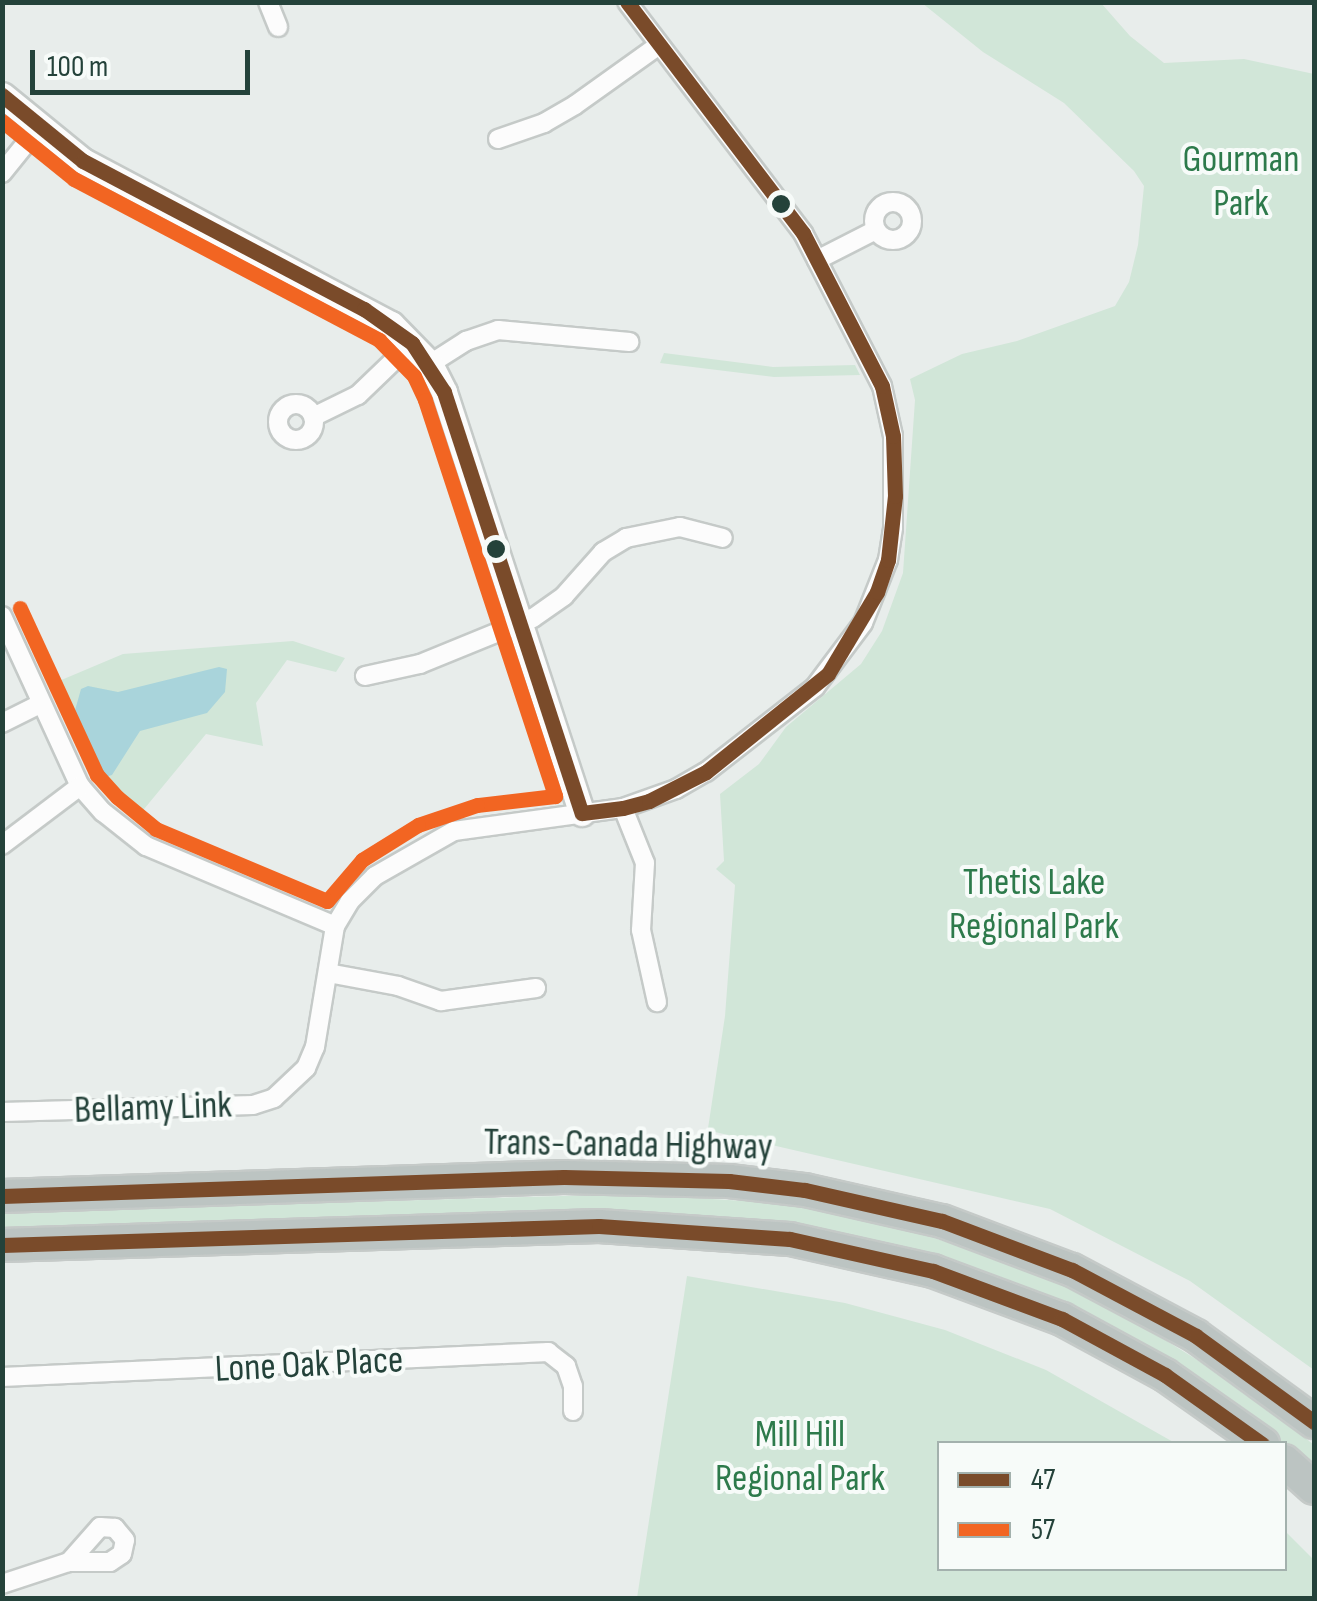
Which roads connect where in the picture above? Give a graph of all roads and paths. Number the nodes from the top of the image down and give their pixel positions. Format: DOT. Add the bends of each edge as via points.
graph roads {
  1 [pos="268,2"];
  2 [pos="627,2"];
  3 [pos="278,27"];
  4 [pos="660,46"];
  5 [pos="2,95"];
  6 [pos="40,126"];
  7 [pos="498,139"];
  8 [pos="2,173"];
  9 [pos="876,230"];
  10 [pos="817,260"];
  11 [pos="412,342"];
  12 [pos="629,342"];
  13 [pos="430,364"];
  14 [pos="313,417"];
  15 [pos="723,538"];
  16 [pos="2,616"];
  17 [pos="522,623"];
  18 [pos="365,676"];
  19 [pos="40,704"];
  20 [pos="2,723"];
  21 [pos="80,786"];
  22 [pos="624,808"];
  23 [pos="582,812"];
  24 [pos="2,844"];
  25 [pos="335,926"];
  26 [pos="328,973"];
  27 [pos="536,988"];
  28 [pos="656,1002"];
  29 [pos="2,1112"];
  30 [pos="2,1196"];
  31 [pos="2,1244"];
  32 [pos="2,1377"];
  33 [pos="573,1411"];
  34 [pos="1314,1422"];
  35 [pos="1259,1441"];
  36 [pos="1287,1464"];
  37 [pos="1314,1488"];
  38 [pos="70,1562"];
  39 [pos="2,1584"];
  1 -- 3 [label="street"];
  2 -- 4 [label="street"];
  4 -- 7 [label="street" via="544,123"];
  4 -- 10 [label="street" via="776,193"];
  5 -- 6 [label="street"];
  6 -- 8 [label="street"];
  6 -- 11 [label="street" via="83,161 378,316"];
  9 -- 10 [label="street"];
  10 -- 22 [label="street" via="882,386 891,420 894,527 877,592 847,650 815,687 706,772"];
  11 -- 13 [label="street"];
  11 -- 14 [label="street" via="358,396"];
  12 -- 13 [label="street" via="498,330"];
  13 -- 17 [label="street"];
  15 -- 17 [label="street" via="680,527 626,538 603,552 564,596"];
  16 -- 19 [label="street"];
  17 -- 18 [label="street" via="420,664"];
  17 -- 23 [label="street"];
  19 -- 20 [label="street"];
  19 -- 21 [label="street"];
  21 -- 24 [label="street"];
  21 -- 25 [label="street" via="146,846"];
  22 -- 23 [label="street"];
  22 -- 28 [label="street" via="645,863 641,930"];
  23 -- 25 [label="street" via="481,824 427,842 375,876"];
  25 -- 26 [label="street"];
  26 -- 27 [label="street" via="441,1001"];
  26 -- 29 [label="street, Bellamy Link" via="315,1047 298,1081 253,1105"];
  30 -- 34 [label="highway, Trans-Canada Highway" via="564,1178 805,1190 942,1221 1072,1270 1196,1336"];
  31 -- 35 [label="highway" via="598,1226 790,1238 933,1270 1062,1319 1165,1375"];
  32 -- 33 [label="street, Lone Oak Place" via="548,1352 566,1366"];
  36 -- 37 [label="highway"];
  38 -- 39 [label="street"];
}
